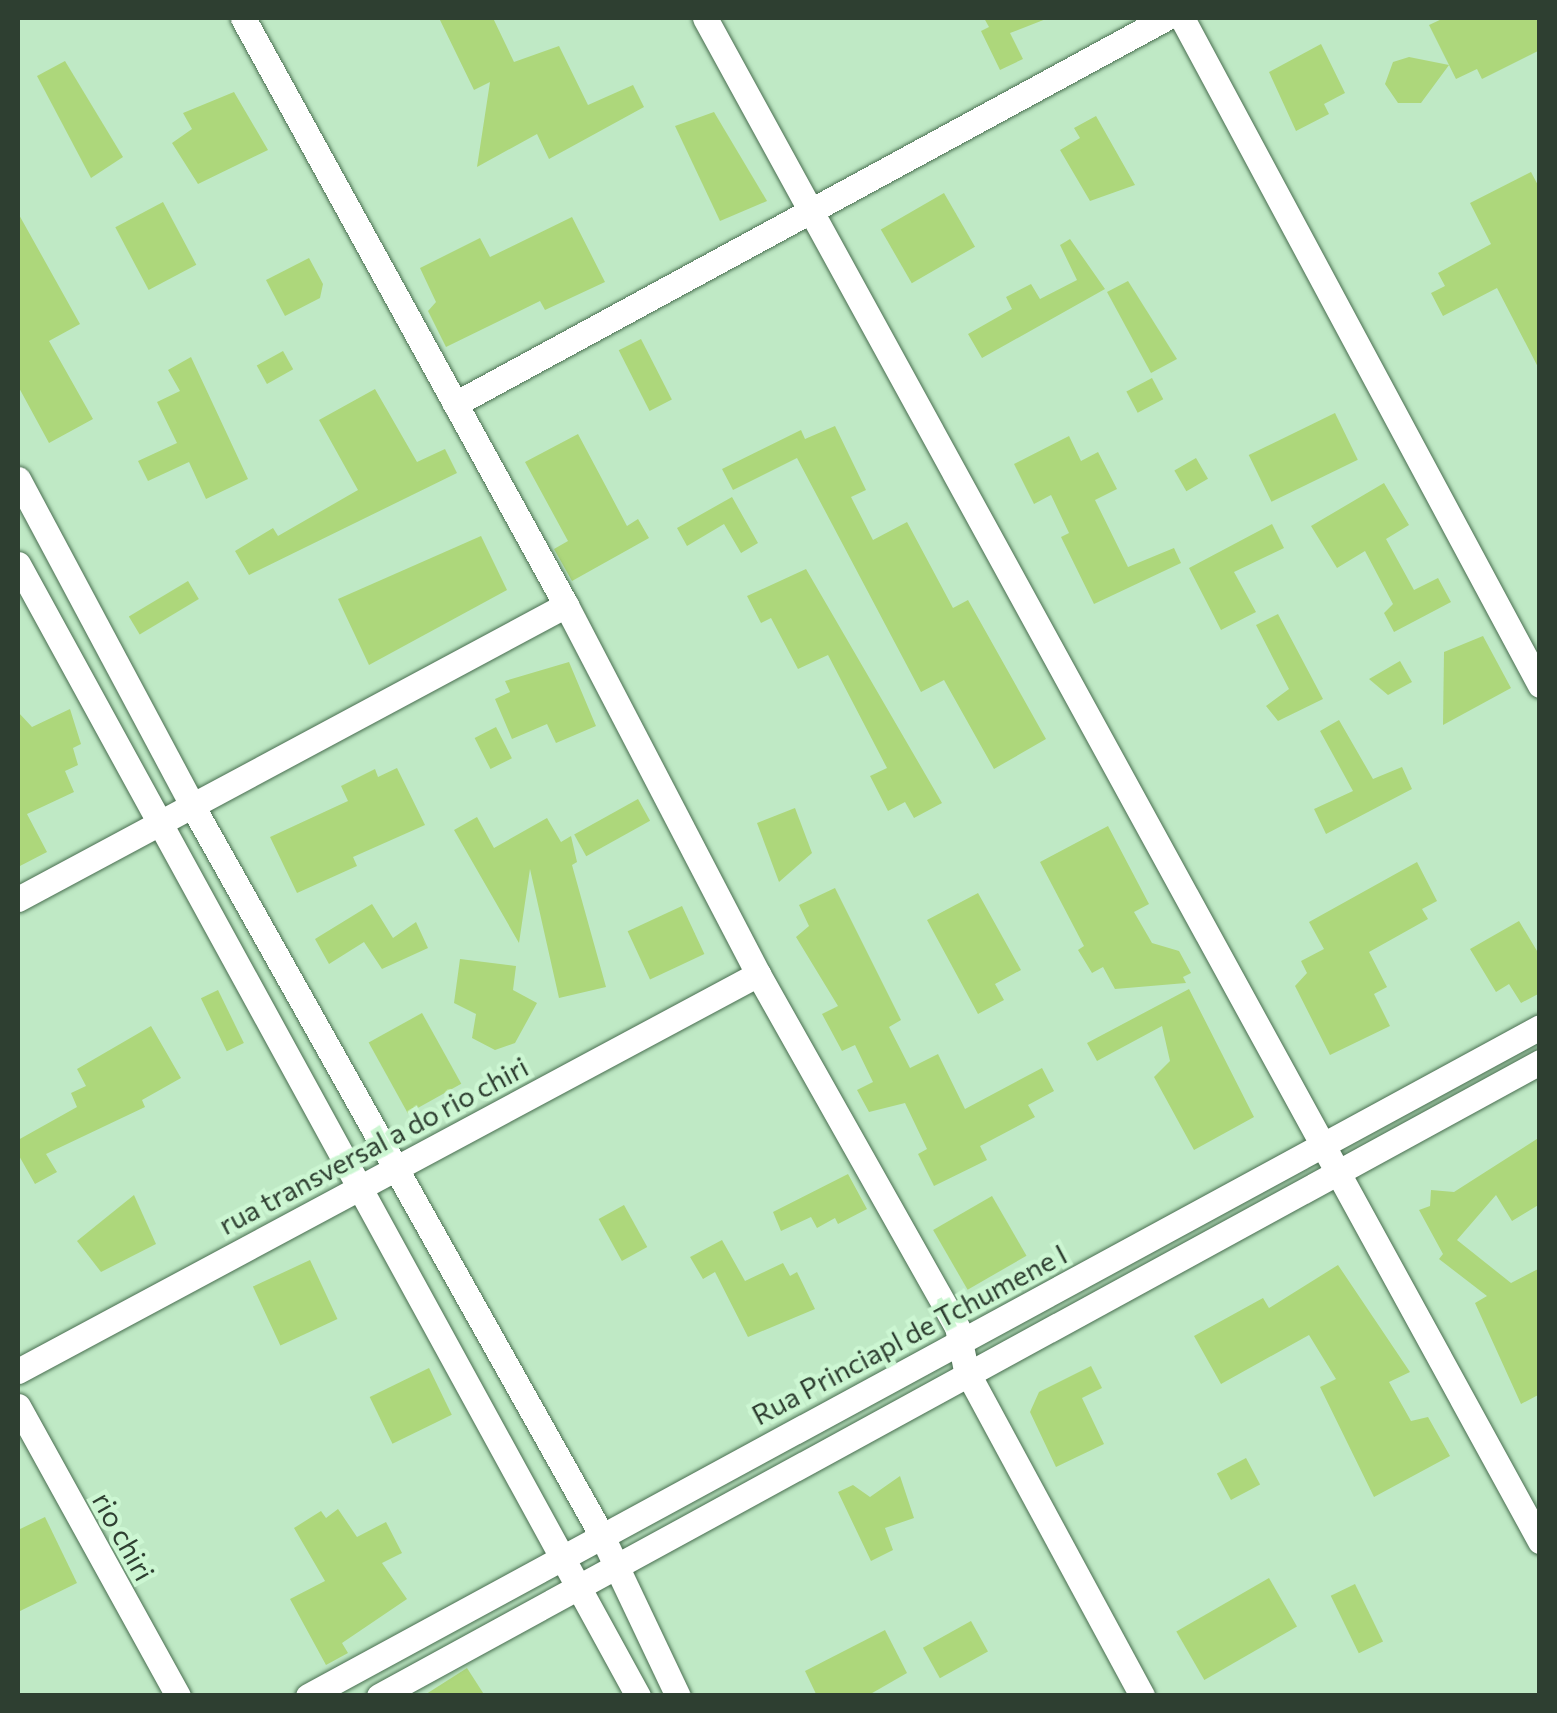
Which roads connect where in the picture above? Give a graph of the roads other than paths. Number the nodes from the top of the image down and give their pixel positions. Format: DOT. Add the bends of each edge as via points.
graph roads {
  1 [pos="243,18"];
  2 [pos="705,18"];
  3 [pos="1166,18"];
  4 [pos="1182,18"];
  5 [pos="807,210"];
  6 [pos="456,404"];
  7 [pos="18,479"];
  8 [pos="18,564"];
  9 [pos="566,605"];
  10 [pos="1540,685"];
  11 [pos="193,807"];
  12 [pos="160,826"];
  13 [pos="18,899"];
  14 [pos="758,974"];
  15 [pos="1540,1027"];
  16 [pos="1540,1062"];
  17 [pos="1321,1144"];
  18 [pos="396,1166"];
  19 [pos="1338,1175"];
  20 [pos="362,1184"];
  21 [pos="959,1342"];
  22 [pos="966,1370"];
  23 [pos="18,1371"];
  24 [pos="18,1406"];
  25 [pos="600,1534"];
  26 [pos="1540,1540"];
  27 [pos="564,1555"];
  28 [pos="616,1564"];
  29 [pos="578,1583"];
  30 [pos="178,1696"];
  31 [pos="308,1696"];
  32 [pos="380,1696"];
  33 [pos="638,1696"];
  34 [pos="678,1696"];
  35 [pos="1142,1696"];
  1 -- 6 [label="street"];
  2 -- 5 [label="street"];
  3 -- 5 [label="street"];
  4 -- 10 [label="street"];
  5 -- 6 [label="street"];
  5 -- 17 [label="street"];
  6 -- 9 [label="street"];
  7 -- 11 [label="street"];
  8 -- 12 [label="street"];
  9 -- 11 [label="street"];
  9 -- 14 [label="street"];
  11 -- 12 [label="street"];
  11 -- 18 [label="street"];
  12 -- 13 [label="street"];
  12 -- 20 [label="street"];
  14 -- 18 [label="street, rua transversal a do rio chiri"];
  14 -- 21 [label="street" via="957,1327"];
  15 -- 17 [label="street, Rua Princiapl de Tchumene I"];
  16 -- 19 [label="street, Rua Princiapl de Tchumene I"];
  17 -- 19 [label="street"];
  17 -- 21 [label="street, Rua Princiapl de Tchumene I"];
  18 -- 20 [label="street, rua transversal a do rio chiri"];
  18 -- 25 [label="street"];
  19 -- 22 [label="street, Rua Princiapl de Tchumene I"];
  19 -- 26 [label="street"];
  20 -- 23 [label="street, rua transversal a do rio chiri"];
  20 -- 27 [label="street"];
  21 -- 22 [label="street"];
  21 -- 25 [label="street, Rua Princiapl de Tchumene I"];
  22 -- 28 [label="street, Rua Princiapl de Tchumene I"];
  22 -- 35 [label="street"];
  24 -- 30 [label="street, rio chiri"];
  25 -- 27 [label="street, Rua Princiapl de Tchumene I"];
  25 -- 28 [label="street"];
  27 -- 29 [label="street"];
  27 -- 31 [label="street, Rua Princiapl de Tchumene I"];
  28 -- 29 [label="street, Rua Princiapl de Tchumene I"];
  28 -- 34 [label="street"];
  29 -- 32 [label="street, Rua Princiapl de Tchumene I"];
  29 -- 33 [label="street"];
}
